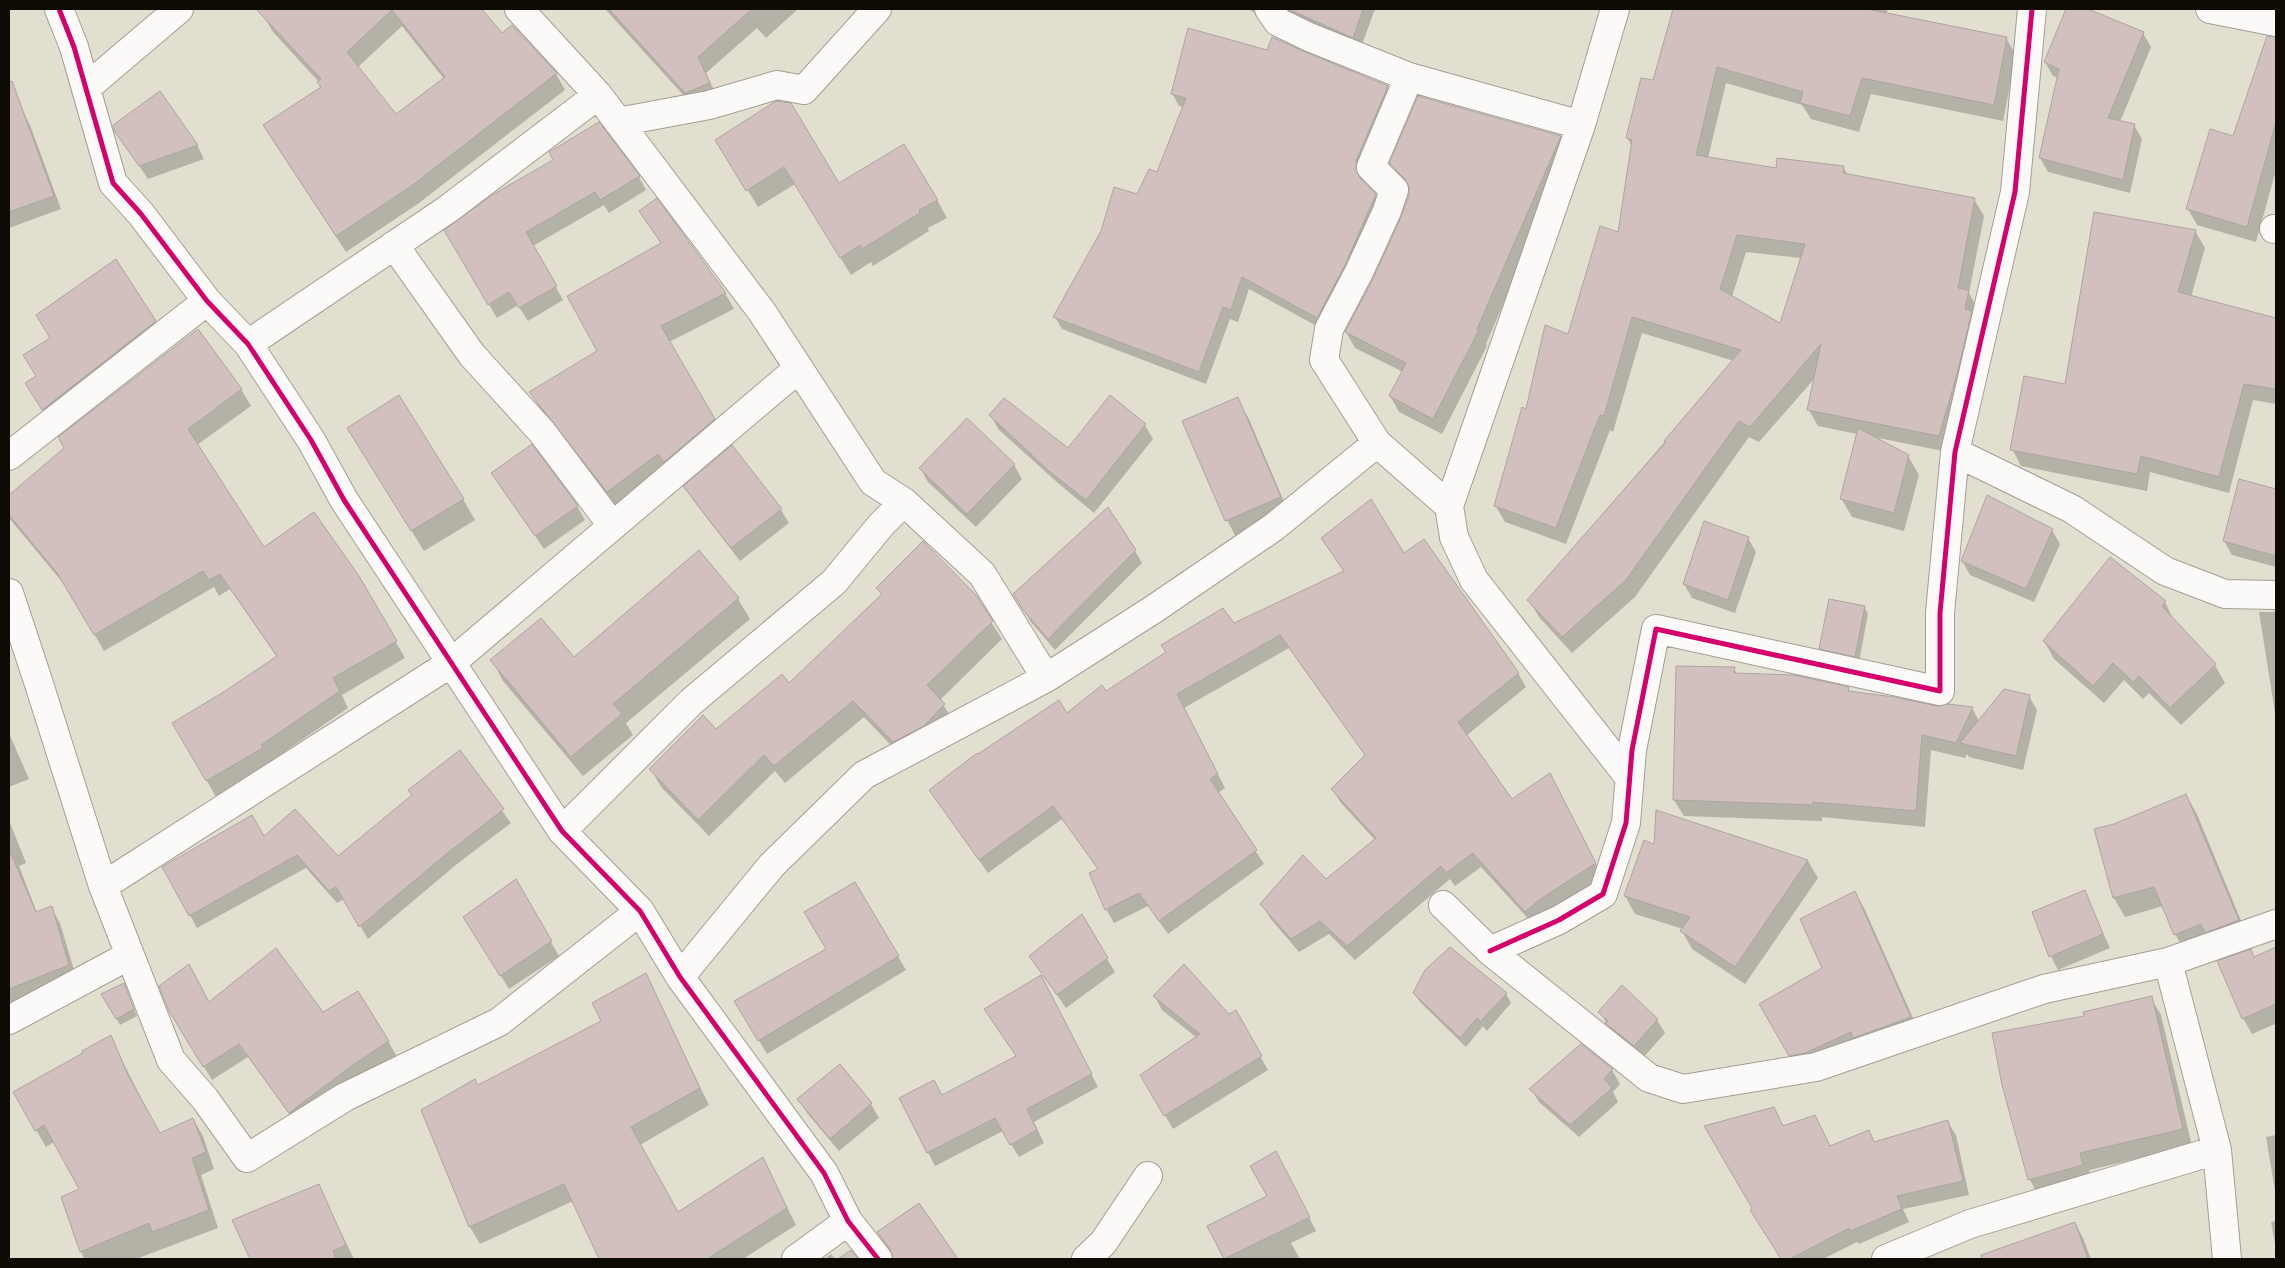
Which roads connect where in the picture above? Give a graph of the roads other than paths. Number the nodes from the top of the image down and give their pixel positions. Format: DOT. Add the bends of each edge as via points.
graph roads {
  1 [pos="59,9"];
  2 [pos="179,9"];
  3 [pos="519,9"];
  4 [pos="878,9"];
  5 [pos="1269,9"];
  6 [pos="1616,9"];
  7 [pos="2032,9"];
  8 [pos="2210,9"];
  9 [pos="2276,22"];
  10 [pos="1409,77"];
  11 [pos="86,88"];
  12 [pos="598,95"];
  13 [pos="618,122"];
  14 [pos="1581,125"];
  15 [pos="394,245"];
  16 [pos="207,301"];
  17 [pos="248,344"];
  18 [pos="799,368"];
  19 [pos="1377,443"];
  20 [pos="1954,452"];
  21 [pos="9,456"];
  22 [pos="904,502"];
  23 [pos="1449,506"];
  24 [pos="612,525"];
  25 [pos="9,593"];
  26 [pos="2276,595"];
  27 [pos="451,662"];
  28 [pos="1046,678"];
  29 [pos="1629,777"];
  30 [pos="562,831"];
  31 [pos="103,886"];
  32 [pos="1443,905"];
  33 [pos="640,911"];
  34 [pos="2276,924"];
  35 [pos="1490,951"];
  36 [pos="130,955"];
  37 [pos="2168,962"];
  38 [pos="680,977"];
  39 [pos="9,1020"];
  40 [pos="2217,1150"];
  41 [pos="1148,1176"];
  42 [pos="848,1221"];
  43 [pos="796,1259"];
  44 [pos="878,1259"];
  45 [pos="1086,1259"];
  46 [pos="1886,1259"];
  47 [pos="2227,1259"];
  1 -- 11 [label="street"];
  2 -- 11 [label="street"];
  3 -- 12 [label="street"];
  4 -- 13 [label="street" via="804,90 777,85 709,105"];
  5 -- 10 [label="street" via="1278,22"];
  6 -- 14 [label="street"];
  7 -- 20 [label="street" via="2015,192"];
  8 -- 9 [label="street"];
  10 -- 14 [label="street"];
  10 -- 19 [label="street" via="1371,167 1394,190 1363,263 1329,329 1324,360"];
  11 -- 16 [label="street" via="113,183"];
  12 -- 13 [label="street"];
  12 -- 15 [label="street" via="448,209"];
  13 -- 18 [label="street" via="762,312"];
  14 -- 23 [label="street"];
  15 -- 17 [label="street"];
  15 -- 24 [label="street" via="472,355 542,432"];
  16 -- 17 [label="street"];
  16 -- 21 [label="street"];
  17 -- 27 [label="street" via="311,440 344,500"];
  18 -- 22 [label="street" via="873,482"];
  18 -- 24 [label="street"];
  19 -- 23 [label="street"];
  19 -- 28 [label="street" via="1274,527"];
  20 -- 26 [label="street" via="2072,509 2165,571 2225,594"];
  20 -- 29 [label="street" via="1940,613 1940,692 1656,629"];
  22 -- 28 [label="street" via="982,574"];
  22 -- 30 [label="street" via="834,582 691,702"];
  23 -- 29 [label="street" via="1454,537 1474,580"];
  24 -- 27 [label="street"];
  25 -- 31 [label="street"];
  27 -- 30 [label="street"];
  27 -- 31 [label="street"];
  28 -- 38 [label="street" via="864,775 772,865"];
  29 -- 35 [label="street" via="1626,823 1603,894 1559,920"];
  30 -- 33 [label="street"];
  31 -- 36 [label="street"];
  32 -- 35 [label="street"];
  33 -- 36 [label="street" via="499,1022 345,1097 247,1158 205,1099 171,1060"];
  33 -- 38 [label="street"];
  34 -- 37 [label="street"];
  35 -- 37 [label="street" via="1649,1078 1683,1089 1816,1067 2044,989"];
  36 -- 39 [label="street"];
  37 -- 40 [label="street"];
  38 -- 42 [label="street" via="824,1173"];
  40 -- 46 [label="street" via="1970,1224"];
  40 -- 47 [label="street"];
  41 -- 45 [label="street" via="1103,1242"];
  42 -- 43 [label="street"];
  42 -- 44 [label="street"];
}
